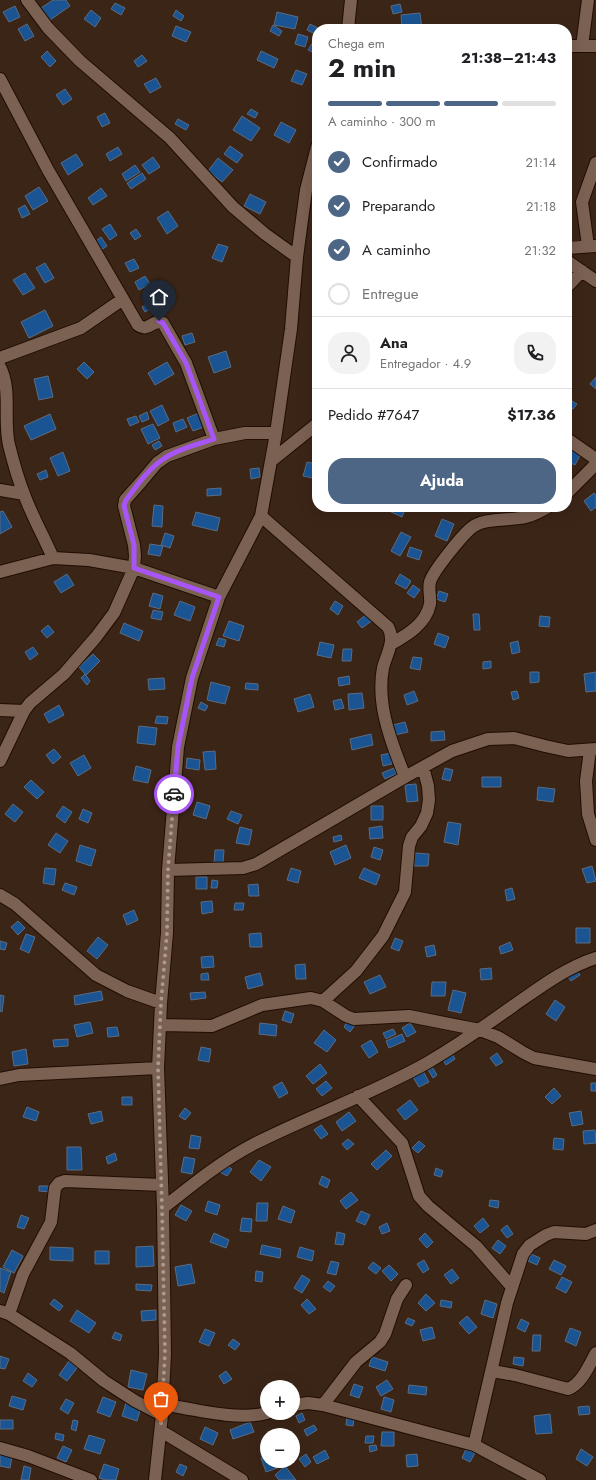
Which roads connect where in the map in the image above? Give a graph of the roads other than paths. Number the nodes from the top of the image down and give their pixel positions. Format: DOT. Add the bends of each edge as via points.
graph roads {
  1 [pos="27,0"];
  2 [pos="351,0"];
  3 [pos="588,0"];
  4 [pos="349,24"];
  5 [pos="572,46"];
  6 [pos="582,46"];
  7 [pos="596,46"];
  8 [pos="0,79"];
  9 [pos="596,163"];
  10 [pos="311,191"];
  11 [pos="592,246"];
  12 [pos="572,248"];
  13 [pos="297,257"];
  14 [pos="572,264"];
  15 [pos="582,271"];
  16 [pos="596,281"];
  17 [pos="572,282"];
  18 [pos="123,299"];
  19 [pos="0,358"];
  20 [pos="0,367"];
  21 [pos="312,428"];
  22 [pos="276,433"];
  23 [pos="214,439"];
  24 [pos="572,442"];
  25 [pos="596,459"];
  26 [pos="271,461"];
  27 [pos="596,464"];
  28 [pos="572,488"];
  29 [pos="0,490"];
  30 [pos="24,494"];
  31 [pos="540,512"];
  32 [pos="261,516"];
  33 [pos="53,558"];
  34 [pos="134,568"];
  35 [pos="0,572"];
  36 [pos="219,597"];
  37 [pos="391,644"];
  38 [pos="0,710"];
  39 [pos="24,711"];
  40 [pos="593,749"];
  41 [pos="0,761"];
  42 [pos="423,767"];
  43 [pos="405,777"];
  44 [pos="596,840"];
  45 [pos="168,870"];
  46 [pos="0,895"];
  47 [pos="596,958"];
  48 [pos="323,1001"];
  49 [pos="161,1003"];
  50 [pos="160,1025"];
  51 [pos="480,1030"];
  52 [pos="158,1068"];
  53 [pos="596,1069"];
  54 [pos="0,1079"];
  55 [pos="358,1096"];
  56 [pos="162,1185"];
  57 [pos="162,1208"];
  58 [pos="596,1230"];
  59 [pos="406,1285"];
  60 [pos="512,1287"];
  61 [pos="5,1312"];
  62 [pos="596,1353"];
  63 [pos="492,1371"];
  64 [pos="300,1404"];
  65 [pos="323,1405"];
  66 [pos="162,1409"];
  67 [pos="260,1415"];
  68 [pos="160,1431"];
  69 [pos="474,1444"];
  70 [pos="0,1448"];
  71 [pos="91,1480"];
  72 [pos="155,1480"];
  73 [pos="241,1480"];
  74 [pos="540,1480"];
  1 -- 13 [label="street" via="48,28 170,138 233,207"];
  2 -- 4 [label="street"];
  3 -- 6 [label="street"];
  5 -- 6 [label="street"];
  6 -- 7 [label="street"];
  8 -- 18 [label="street" via="48,170"];
  9 -- 11 [label="street" via="582,202"];
  10 -- 13 [label="street"];
  11 -- 12 [label="street"];
  13 -- 22 [label="street" via="291,329"];
  14 -- 15 [label="street"];
  15 -- 16 [label="street"];
  15 -- 17 [label="street"];
  18 -- 19 [label="street" via="81,328"];
  18 -- 23 [label="street" via="138,325 143,328 159,321 163,323 186,363"];
  20 -- 30 [label="street" via="6,392 6,432"];
  21 -- 26 [label="street"];
  22 -- 23 [label="street" via="245,433"];
  22 -- 26 [label="street"];
  23 -- 34 [label="street" via="167,456 157,463 126,500 124,506 134,545"];
  24 -- 25 [label="street"];
  26 -- 32 [label="street"];
  27 -- 28 [label="street"];
  29 -- 30 [label="street"];
  30 -- 33 [label="street"];
  31 -- 37 [label="street" via="525,518 476,524 468,530 436,568 430,582 430,604 420,623 409,635"];
  32 -- 36 [label="street"];
  32 -- 37 [label="street" via="388,627 391,631"];
  33 -- 34 [label="street" via="89,560"];
  33 -- 35 [label="street"];
  34 -- 36 [label="street"];
  34 -- 39 [label="street" via="114,613 96,637 64,674"];
  36 -- 45 [label="street" via="192,678 178,747"];
  37 -- 43 [label="street" via="383,669 382,700 389,731"];
  38 -- 39 [label="street"];
  39 -- 41 [label="street"];
  40 -- 42 [label="street" via="568,751 501,737 452,751"];
  40 -- 44 [label="street" via="586,781 588,814"];
  42 -- 43 [label="street"];
  42 -- 48 [label="street" via="429,800 427,813 409,846 405,892 383,936 356,971"];
  43 -- 45 [label="street" via="256,864 243,868"];
  45 -- 49 [label="street" via="167,933"];
  46 -- 49 [label="street" via="15,904 96,975 127,991"];
  47 -- 51 [label="street" via="557,975"];
  48 -- 50 [label="street" via="311,998 262,1005 212,1026"];
  48 -- 51 [label="street" via="354,1019 410,1016"];
  49 -- 50 [label="street"];
  50 -- 52 [label="street"];
  51 -- 53 [label="street" via="498,1037 534,1058"];
  51 -- 55 [label="street" via="427,1063"];
  52 -- 54 [label="street" via="19,1075"];
  52 -- 56 [label="street"];
  55 -- 57 [label="street" via="253,1144 210,1171"];
  55 -- 60 [label="street" via="402,1143 419,1196 476,1246"];
  56 -- 57 [label="street"];
  56 -- 61 [label="street" via="66,1181 59,1183 55,1188 51,1222"];
  57 -- 66 [label="street" via="165,1354"];
  58 -- 60 [label="street" via="586,1234 554,1232 530,1245 523,1254"];
  59 -- 65 [label="street" via="397,1299 380,1342 356,1362"];
  60 -- 63 [label="street"];
  61 -- 66 [label="street" via="70,1353 104,1381 135,1401"];
  62 -- 63 [label="street" via="579,1380 568,1389"];
  63 -- 69 [label="street"];
  64 -- 65 [label="street"];
  65 -- 69 [label="street"];
  66 -- 67 [label="street"];
  66 -- 68 [label="street"];
  68 -- 72 [label="street"];
  68 -- 73 [label="street"];
  69 -- 74 [label="street"];
  70 -- 71 [label="street"];
}
